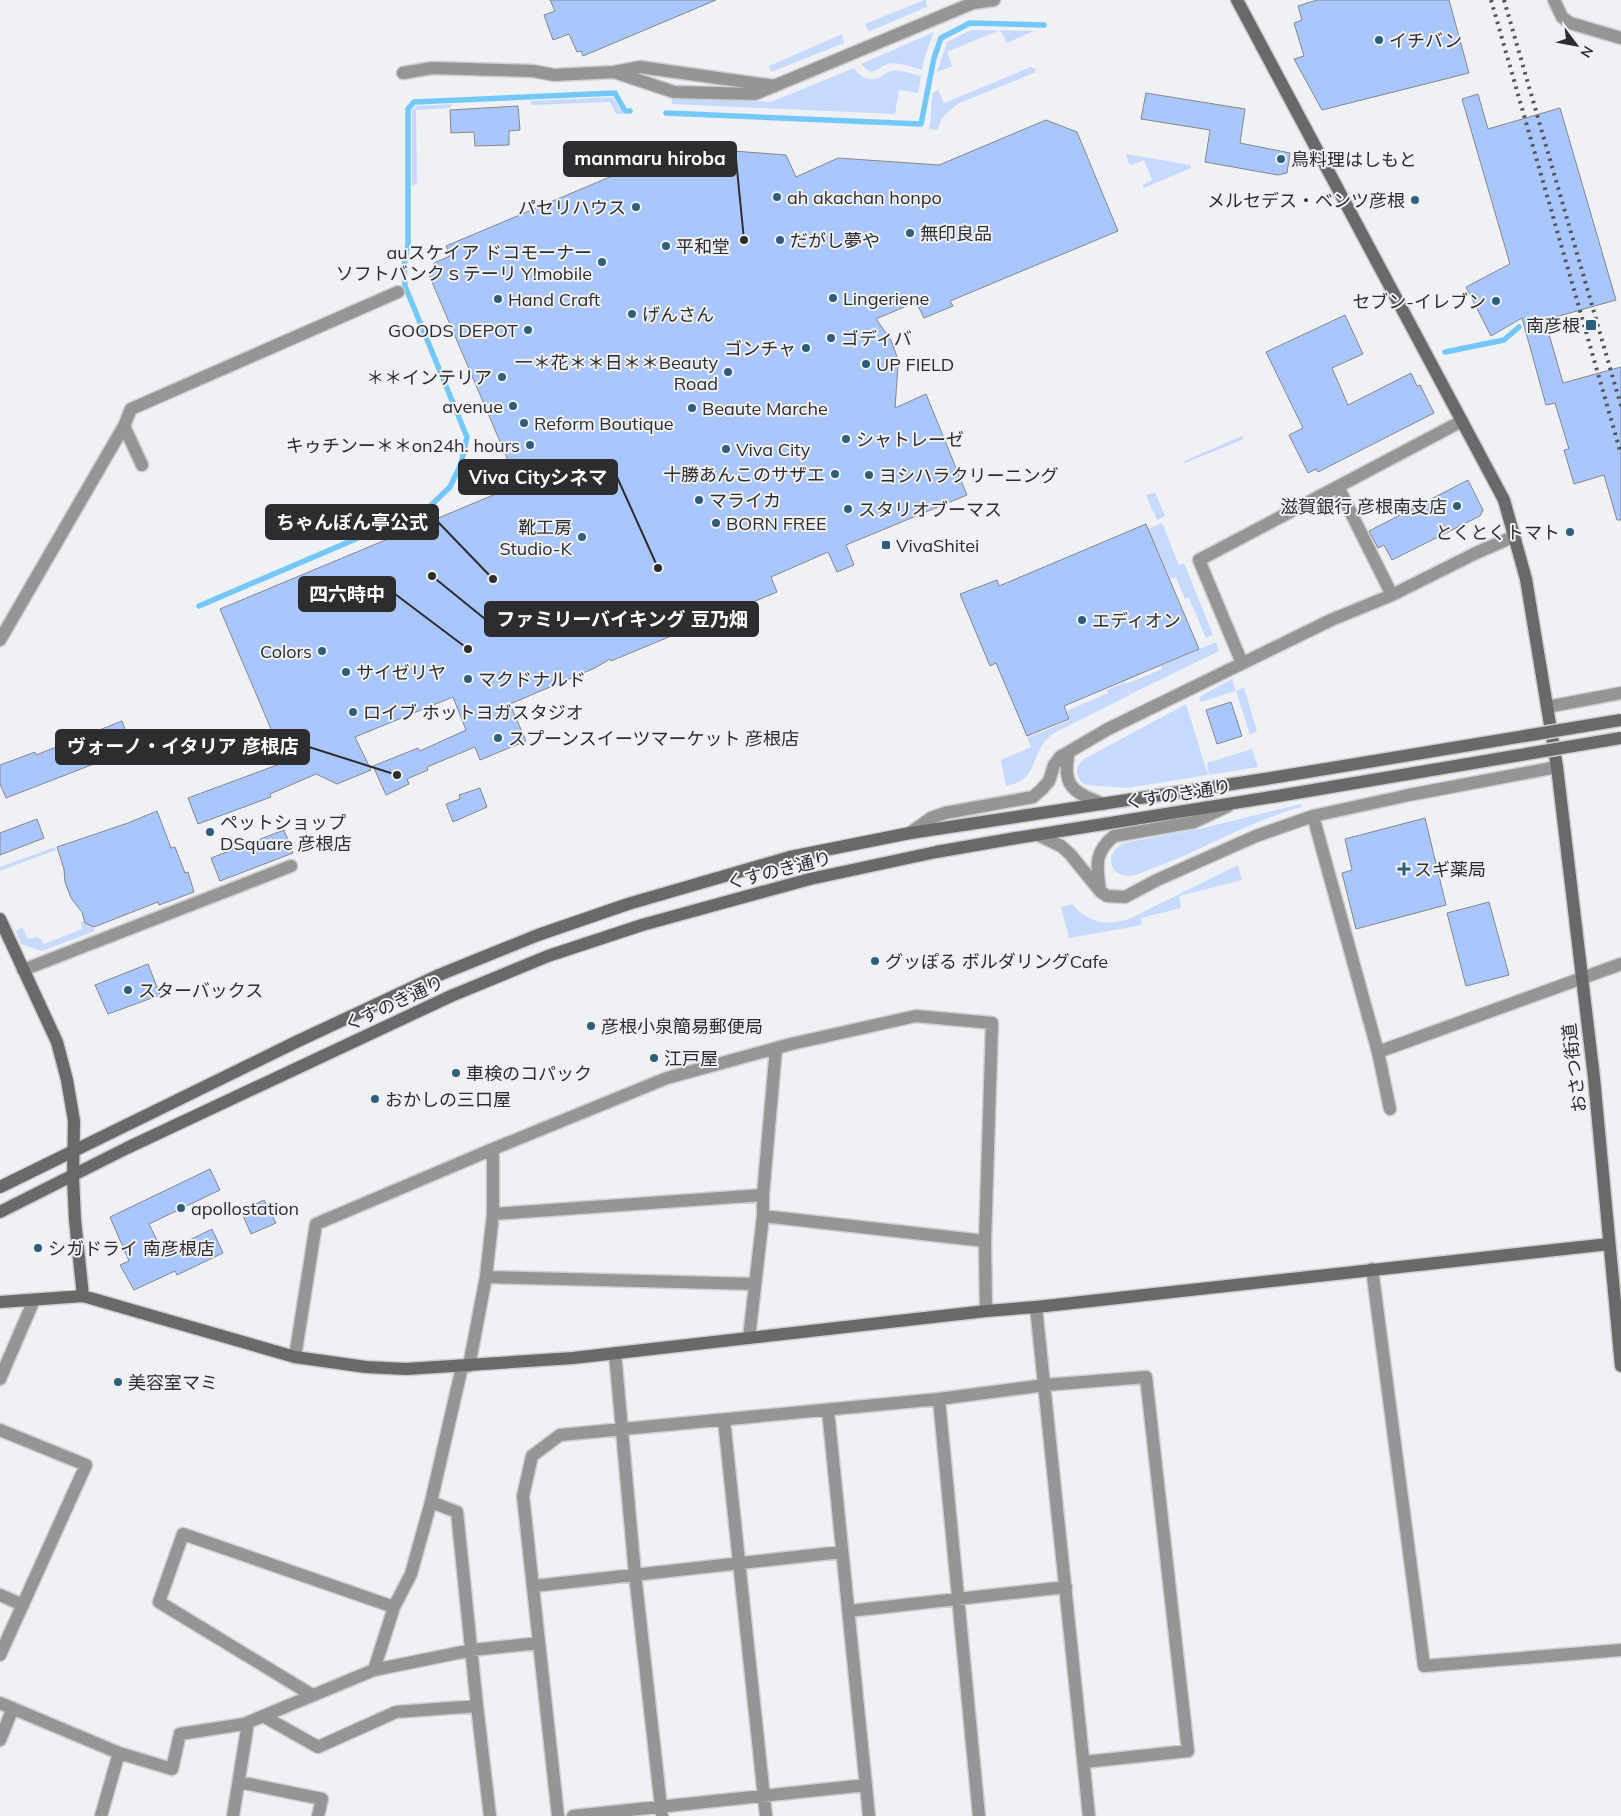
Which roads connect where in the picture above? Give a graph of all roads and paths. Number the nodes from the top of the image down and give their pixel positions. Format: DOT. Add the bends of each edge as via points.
graph roads {
  1 [pos="994,0"];
  2 [pos="1237,0"];
  3 [pos="1554,0"];
  4 [pos="1621,38"];
  5 [pos="614,72"];
  6 [pos="403,73"];
  7 [pos="775,86"];
  8 [pos="398,292"];
  9 [pos="1462,421"];
  10 [pos="124,426"];
  11 [pos="142,465"];
  12 [pos="1338,487"];
  13 [pos="1515,536"];
  14 [pos="1392,595"];
  15 [pos="0,640"];
  16 [pos="1242,663"];
  17 [pos="1621,693"];
  18 [pos="1547,707"];
  19 [pos="1621,720"];
  20 [pos="1621,738"];
  21 [pos="1069,752"];
  22 [pos="1557,767"];
  23 [pos="1236,802"];
  24 [pos="1104,804"];
  25 [pos="1313,816"];
  26 [pos="910,833"];
  27 [pos="1038,835"];
  28 [pos="291,866"];
  29 [pos="1100,891"];
  30 [pos="0,919"];
  31 [pos="1621,964"];
  32 [pos="23,970"];
  33 [pos="1581,979"];
  34 [pos="776,1048"];
  35 [pos="1378,1052"];
  36 [pos="1390,1109"];
  37 [pos="493,1148"];
  38 [pos="75,1150"];
  39 [pos="73,1176"];
  40 [pos="0,1187"];
  41 [pos="763,1195"];
  42 [pos="0,1212"];
  43 [pos="494,1214"];
  44 [pos="763,1216"];
  45 [pos="985,1241"];
  46 [pos="1609,1244"];
  47 [pos="1372,1269"];
  48 [pos="486,1277"];
  49 [pos="755,1284"];
  50 [pos="83,1296"];
  51 [pos="34,1300"];
  52 [pos="0,1302"];
  53 [pos="1036,1306"];
  54 [pos="986,1311"];
  55 [pos="749,1338"];
  56 [pos="615,1353"];
  57 [pos="295,1357"];
  58 [pos="465,1366"];
  59 [pos="1621,1366"];
  60 [pos="0,1379"];
  61 [pos="1045,1385"];
  62 [pos="939,1399"];
  63 [pos="828,1410"];
  64 [pos="724,1420"];
  65 [pos="0,1430"];
  66 [pos="621,1430"];
  67 [pos="431,1502"];
  68 [pos="842,1552"];
  69 [pos="739,1564"];
  70 [pos="635,1574"];
  71 [pos="534,1586"];
  72 [pos="1066,1588"];
  73 [pos="0,1595"];
  74 [pos="957,1598"];
  75 [pos="23,1605"];
  76 [pos="394,1607"];
  77 [pos="849,1611"];
  78 [pos="539,1643"];
  79 [pos="472,1650"];
  80 [pos="1621,1650"];
  81 [pos="0,1655"];
  82 [pos="374,1670"];
  83 [pos="312,1695"];
  84 [pos="0,1702"];
  85 [pos="477,1706"];
  86 [pos="14,1708"];
  87 [pos="263,1716"];
  88 [pos="244,1724"];
  89 [pos="0,1740"];
  90 [pos="118,1753"];
  91 [pos="1084,1762"];
  92 [pos="239,1782"];
  93 [pos="866,1785"];
  94 [pos="764,1796"];
  95 [pos="661,1811"];
  96 [pos="101,1816"];
  97 [pos="232,1816"];
  98 [pos="318,1816"];
  99 [pos="490,1816"];
  100 [pos="558,1816"];
  101 [pos="573,1816"];
  102 [pos="766,1816"];
  103 [pos="869,1816"];
  104 [pos="979,1816"];
  105 [pos="1090,1816"];
  1 -- 7 [label="street" via="973,2"];
  2 -- 9 [label="street, おさつ街道"];
  3 -- 4 [label="street" via="1562,17 1570,23"];
  5 -- 6 [label="street" via="554,75 533,71 432,68"];
  5 -- 7 [label="street" via="640,66"];
  5 -- 7 [label="street" via="674,92 755,94"];
  8 -- 10 [label="street" via="131,409"];
  9 -- 12 [label="street"];
  9 -- 13 [label="street, おさつ街道" via="1504,500"];
  10 -- 11 [label="street"];
  10 -- 15 [label="street"];
  12 -- 14 [label="street"];
  12 -- 16 [label="street" via="1199,560"];
  13 -- 14 [label="street"];
  13 -- 18 [label="street, おさつ街道" via="1526,579"];
  14 -- 16 [label="street"];
  16 -- 21 [label="street" via="1108,728"];
  17 -- 18 [label="street"];
  18 -- 22 [label="street, おさつ街道"];
  19 -- 24 [label="street, くすのき通り, bridge"];
  20 -- 23 [label="street, くすのき通り, bridge"];
  21 -- 24 [label="street" via="1066,773 1074,789"];
  21 -- 26 [label="street" via="1060,757 1049,780 1033,797 945,813"];
  22 -- 25 [label="street"];
  22 -- 33 [label="street, おさつ街道"];
  23 -- 27 [label="street, くすのき通り"];
  23 -- 29 [label="street" via="1194,822 1114,836 1104,844 1099,854"];
  24 -- 26 [label="street, くすのき通り"];
  25 -- 29 [label="street" via="1256,836 1125,897 1107,896"];
  25 -- 35 [label="street"];
  26 -- 38 [label="street, くすのき通り" via="790,857 628,904 538,935 415,986"];
  27 -- 29 [label="street" via="1070,854"];
  27 -- 39 [label="street, くすのき通り" via="936,852 810,879 642,925 548,956 433,1004"];
  28 -- 32 [label="street"];
  30 -- 32 [label="street"];
  31 -- 33 [label="street"];
  32 -- 38 [label="street" via="57,1042 74,1121"];
  33 -- 35 [label="street"];
  33 -- 46 [label="street, おさつ街道" via="1594,1078"];
  34 -- 37 [label="street" via="667,1078"];
  34 -- 41 [label="street"];
  34 -- 45 [label="street" via="916,1016 992,1023"];
  35 -- 36 [label="street"];
  37 -- 43 [label="street"];
  37 -- 57 [label="street" via="316,1224"];
  38 -- 39 [label="street"];
  38 -- 40 [label="street, くすのき通り"];
  39 -- 42 [label="street, くすのき通り"];
  39 -- 50 [label="street"];
  41 -- 43 [label="street"];
  41 -- 44 [label="street"];
  43 -- 48 [label="street"];
  44 -- 45 [label="street"];
  44 -- 49 [label="street"];
  45 -- 54 [label="street"];
  46 -- 47 [label="street"];
  46 -- 59 [label="street, おさつ街道"];
  47 -- 53 [label="street"];
  47 -- 80 [label="street" via="1424,1666"];
  48 -- 49 [label="street"];
  48 -- 58 [label="street"];
  49 -- 55 [label="street"];
  50 -- 51 [label="street"];
  50 -- 57 [label="street"];
  51 -- 52 [label="street"];
  51 -- 60 [label="street"];
  53 -- 54 [label="street"];
  53 -- 61 [label="street"];
  54 -- 55 [label="street"];
  55 -- 56 [label="street"];
  56 -- 58 [label="street"];
  56 -- 66 [label="street"];
  57 -- 58 [label="street" via="366,1367"];
  58 -- 67 [label="street"];
  61 -- 62 [label="street"];
  61 -- 72 [label="street"];
  61 -- 91 [label="street" via="1146,1377 1188,1751"];
  62 -- 63 [label="street"];
  62 -- 74 [label="street"];
  63 -- 64 [label="street"];
  63 -- 68 [label="street"];
  64 -- 66 [label="street"];
  64 -- 69 [label="street"];
  65 -- 75 [label="street" via="86,1466"];
  66 -- 70 [label="street"];
  66 -- 71 [label="street" via="560,1435 532,1456 523,1496"];
  67 -- 76 [label="street" via="411,1574"];
  67 -- 79 [label="street" via="457,1512"];
  68 -- 69 [label="street"];
  68 -- 77 [label="street"];
  69 -- 70 [label="street"];
  69 -- 94 [label="street"];
  70 -- 71 [label="street"];
  70 -- 95 [label="street"];
  71 -- 78 [label="street"];
  72 -- 74 [label="street"];
  72 -- 91 [label="street"];
  73 -- 75 [label="street"];
  74 -- 77 [label="street"];
  74 -- 104 [label="street"];
  75 -- 81 [label="street"];
  76 -- 82 [label="street"];
  76 -- 83 [label="street" via="183,1534 159,1602"];
  77 -- 93 [label="street"];
  78 -- 79 [label="street"];
  78 -- 100 [label="street"];
  79 -- 82 [label="street"];
  79 -- 85 [label="street"];
  82 -- 83 [label="street"];
  83 -- 87 [label="street"];
  84 -- 86 [label="street"];
  85 -- 87 [label="street" via="396,1712 318,1747"];
  85 -- 99 [label="street"];
  86 -- 89 [label="street"];
  86 -- 90 [label="street"];
  87 -- 88 [label="street"];
  88 -- 90 [label="street" via="180,1734 172,1769"];
  88 -- 92 [label="street" via="247,1729"];
  90 -- 96 [label="street"];
  91 -- 105 [label="street"];
  92 -- 97 [label="street"];
  92 -- 98 [label="street" via="322,1799"];
  93 -- 94 [label="street"];
  93 -- 103 [label="street"];
  94 -- 95 [label="street"];
  94 -- 102 [label="street"];
  95 -- 101 [label="street"];
}
